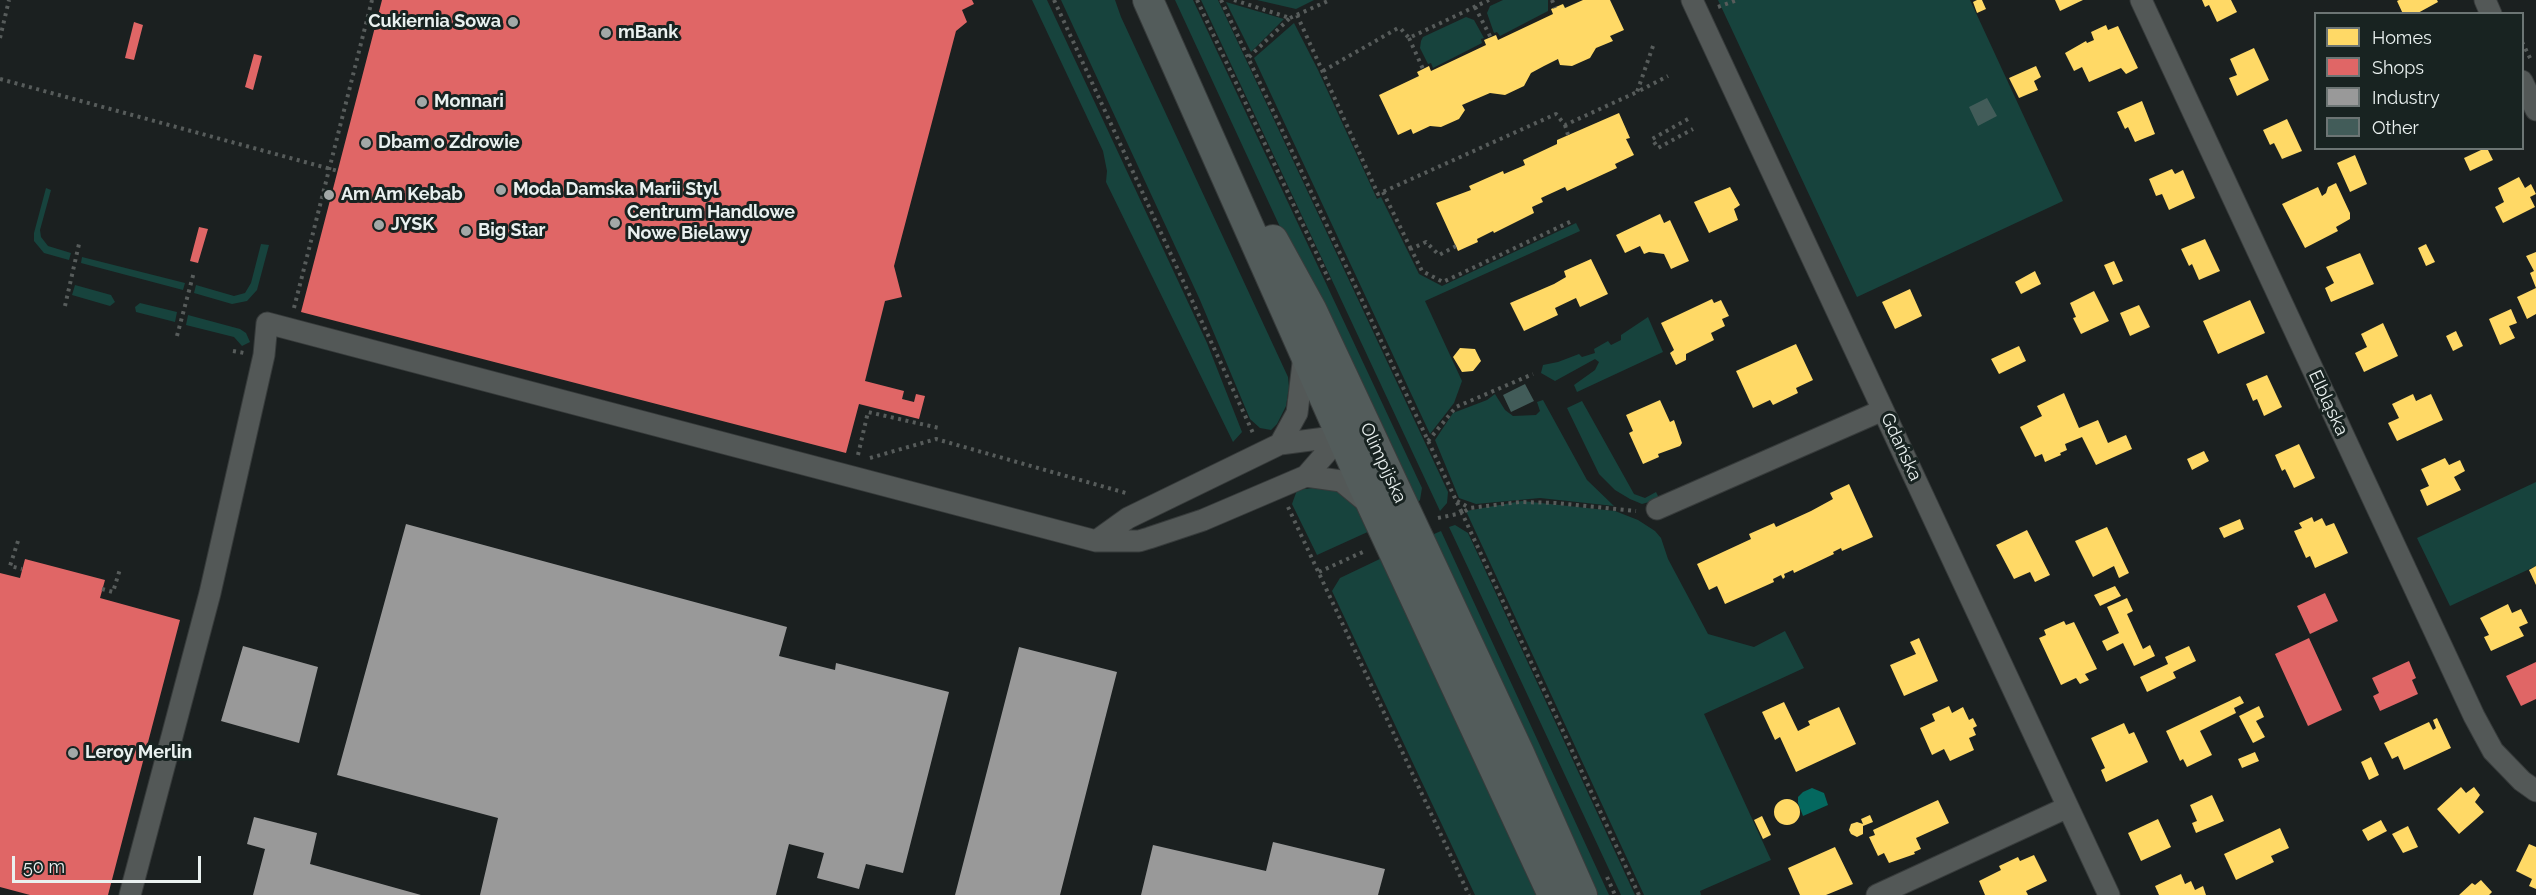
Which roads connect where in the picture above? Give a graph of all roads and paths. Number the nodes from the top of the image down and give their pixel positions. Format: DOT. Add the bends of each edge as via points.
graph roads {
  1 [pos="9,0"];
  2 [pos="372,0"];
  3 [pos="1053,0"];
  4 [pos="1148,0"];
  5 [pos="1221,0"];
  6 [pos="1234,0"];
  7 [pos="1330,0"];
  8 [pos="1489,0"];
  9 [pos="1552,0"];
  10 [pos="1692,0"];
  11 [pos="1737,0"];
  12 [pos="2141,0"];
  13 [pos="1319,2"];
  14 [pos="1475,7"];
  15 [pos="1555,8"];
  16 [pos="1714,9"];
  17 [pos="1297,15"];
  18 [pos="1290,18"];
  19 [pos="0,38"];
  20 [pos="1408,38"];
  21 [pos="1491,38"];
  22 [pos="1166,39"];
  23 [pos="1653,46"];
  24 [pos="1248,58"];
  25 [pos="1423,69"];
  26 [pos="1323,71"];
  27 [pos="1668,76"];
  28 [pos="0,79"];
  29 [pos="2524,83"];
  30 [pos="1637,92"];
  31 [pos="2536,110"];
  32 [pos="1688,119"];
  33 [pos="1565,125"];
  34 [pos="1693,129"];
  35 [pos="1568,135"];
  36 [pos="329,170"];
  37 [pos="338,171"];
  38 [pos="1383,192"];
  39 [pos="1575,220"];
  40 [pos="79,244"];
  41 [pos="1456,246"];
  42 [pos="1411,249"];
  43 [pos="194,272"];
  44 [pos="65,306"];
  45 [pos="293,315"];
  46 [pos="177,336"];
  47 [pos="1304,354"];
  48 [pos="1533,374"];
  49 [pos="1350,392"];
  50 [pos="1883,410"];
  51 [pos="939,428"];
  52 [pos="1341,436"];
  53 [pos="1255,437"];
  54 [pos="1428,441"];
  55 [pos="1280,444"];
  56 [pos="868,459"];
  57 [pos="1382,461"];
  58 [pos="856,462"];
  59 [pos="1306,476"];
  60 [pos="1136,488"];
  61 [pos="1284,497"];
  62 [pos="1457,501"];
  63 [pos="1373,507"];
  64 [pos="1470,508"];
  65 [pos="1646,510"];
  66 [pos="1462,513"];
  67 [pos="1439,518"];
  68 [pos="18,541"];
  69 [pos="1096,541"];
  70 [pos="1372,548"];
  71 [pos="120,568"];
  72 [pos="22,569"];
  73 [pos="1319,572"];
  74 [pos="102,589"];
  75 [pos="2536,791"];
  76 [pos="2068,807"];
  77 [pos="130,895"];
  78 [pos="1469,895"];
  79 [pos="1553,895"];
  80 [pos="1582,895"];
  81 [pos="1639,895"];
  82 [pos="1877,895"];
  83 [pos="2109,895"];
  1 -- 19 [label="path"];
  2 -- 36 [label="path"];
  3 -- 53 [label="path"];
  4 -- 22 [label="main road, Olimpijska"];
  5 -- 24 [label="path"];
  6 -- 18 [label="path"];
  7 -- 13 [label="path"];
  8 -- 14 [label="path"];
  9 -- 15 [label="path"];
  10 -- 50 [label="street, Gdańska"];
  11 -- 16 [label="path"];
  12 -- 75 [label="street, Elbląska" via="2474,716 2493,751"];
  13 -- 17 [label="path"];
  14 -- 20 [label="path"];
  14 -- 21 [label="path"];
  17 -- 18 [label="path"];
  17 -- 26 [label="path"];
  18 -- 24 [label="path"];
  20 -- 25 [label="path"];
  20 -- 26 [label="path" via="1398,28"];
  22 -- 47 [label="main road, Olimpijska"];
  22 -- 49 [label="main road, Olimpijska" via="1312,311"];
  23 -- 30 [label="path"];
  24 -- 54 [label="path"];
  26 -- 38 [label="path" via="1378,194"];
  27 -- 30 [label="path"];
  28 -- 36 [label="path"];
  29 -- 31 [label="street"];
  30 -- 33 [label="path"];
  32 -- 34 [label="path" via="1652,139 1658,148"];
  33 -- 35 [label="path"];
  33 -- 38 [label="path" via="1556,114"];
  36 -- 37 [label="path"];
  36 -- 45 [label="path"];
  38 -- 42 [label="path"];
  39 -- 42 [label="path" via="1443,282 1422,271"];
  40 -- 44 [label="path"];
  41 -- 42 [label="path" via="1439,255 1426,242"];
  43 -- 46 [label="path"];
  47 -- 52 [label="main road, Olimpijska"];
  47 -- 55 [label="street" via="1297,413"];
  48 -- 54 [label="path" via="1456,407"];
  49 -- 52 [label="street"];
  49 -- 57 [label="main road, Olimpijska"];
  50 -- 65 [label="street"];
  50 -- 76 [label="street, Gdańska"];
  51 -- 58 [label="path" via="868,412"];
  52 -- 55 [label="street"];
  52 -- 57 [label="street"];
  52 -- 59 [label="street"];
  52 -- 63 [label="main road, Olimpijska"];
  54 -- 62 [label="path"];
  55 -- 69 [label="street" via="1128,518"];
  56 -- 60 [label="path" via="936,439 1126,493"];
  57 -- 80 [label="main road, Olimpijska"];
  59 -- 63 [label="street" via="1341,481"];
  59 -- 69 [label="street" via="1203,520 1149,538"];
  61 -- 73 [label="path"];
  62 -- 64 [label="path"];
  62 -- 66 [label="path"];
  63 -- 79 [label="main road, Olimpijska"];
  64 -- 65 [label="path" via="1529,502"];
  64 -- 66 [label="path"];
  66 -- 67 [label="path"];
  66 -- 81 [label="path"];
  68 -- 72 [label="path" via="10,566"];
  69 -- 77 [label="street" via="267,323 264,355 210,593"];
  70 -- 73 [label="path"];
  71 -- 74 [label="path" via="113,592"];
  73 -- 78 [label="path"];
  76 -- 82 [label="street"];
  76 -- 83 [label="street, Gdańska"];
}
